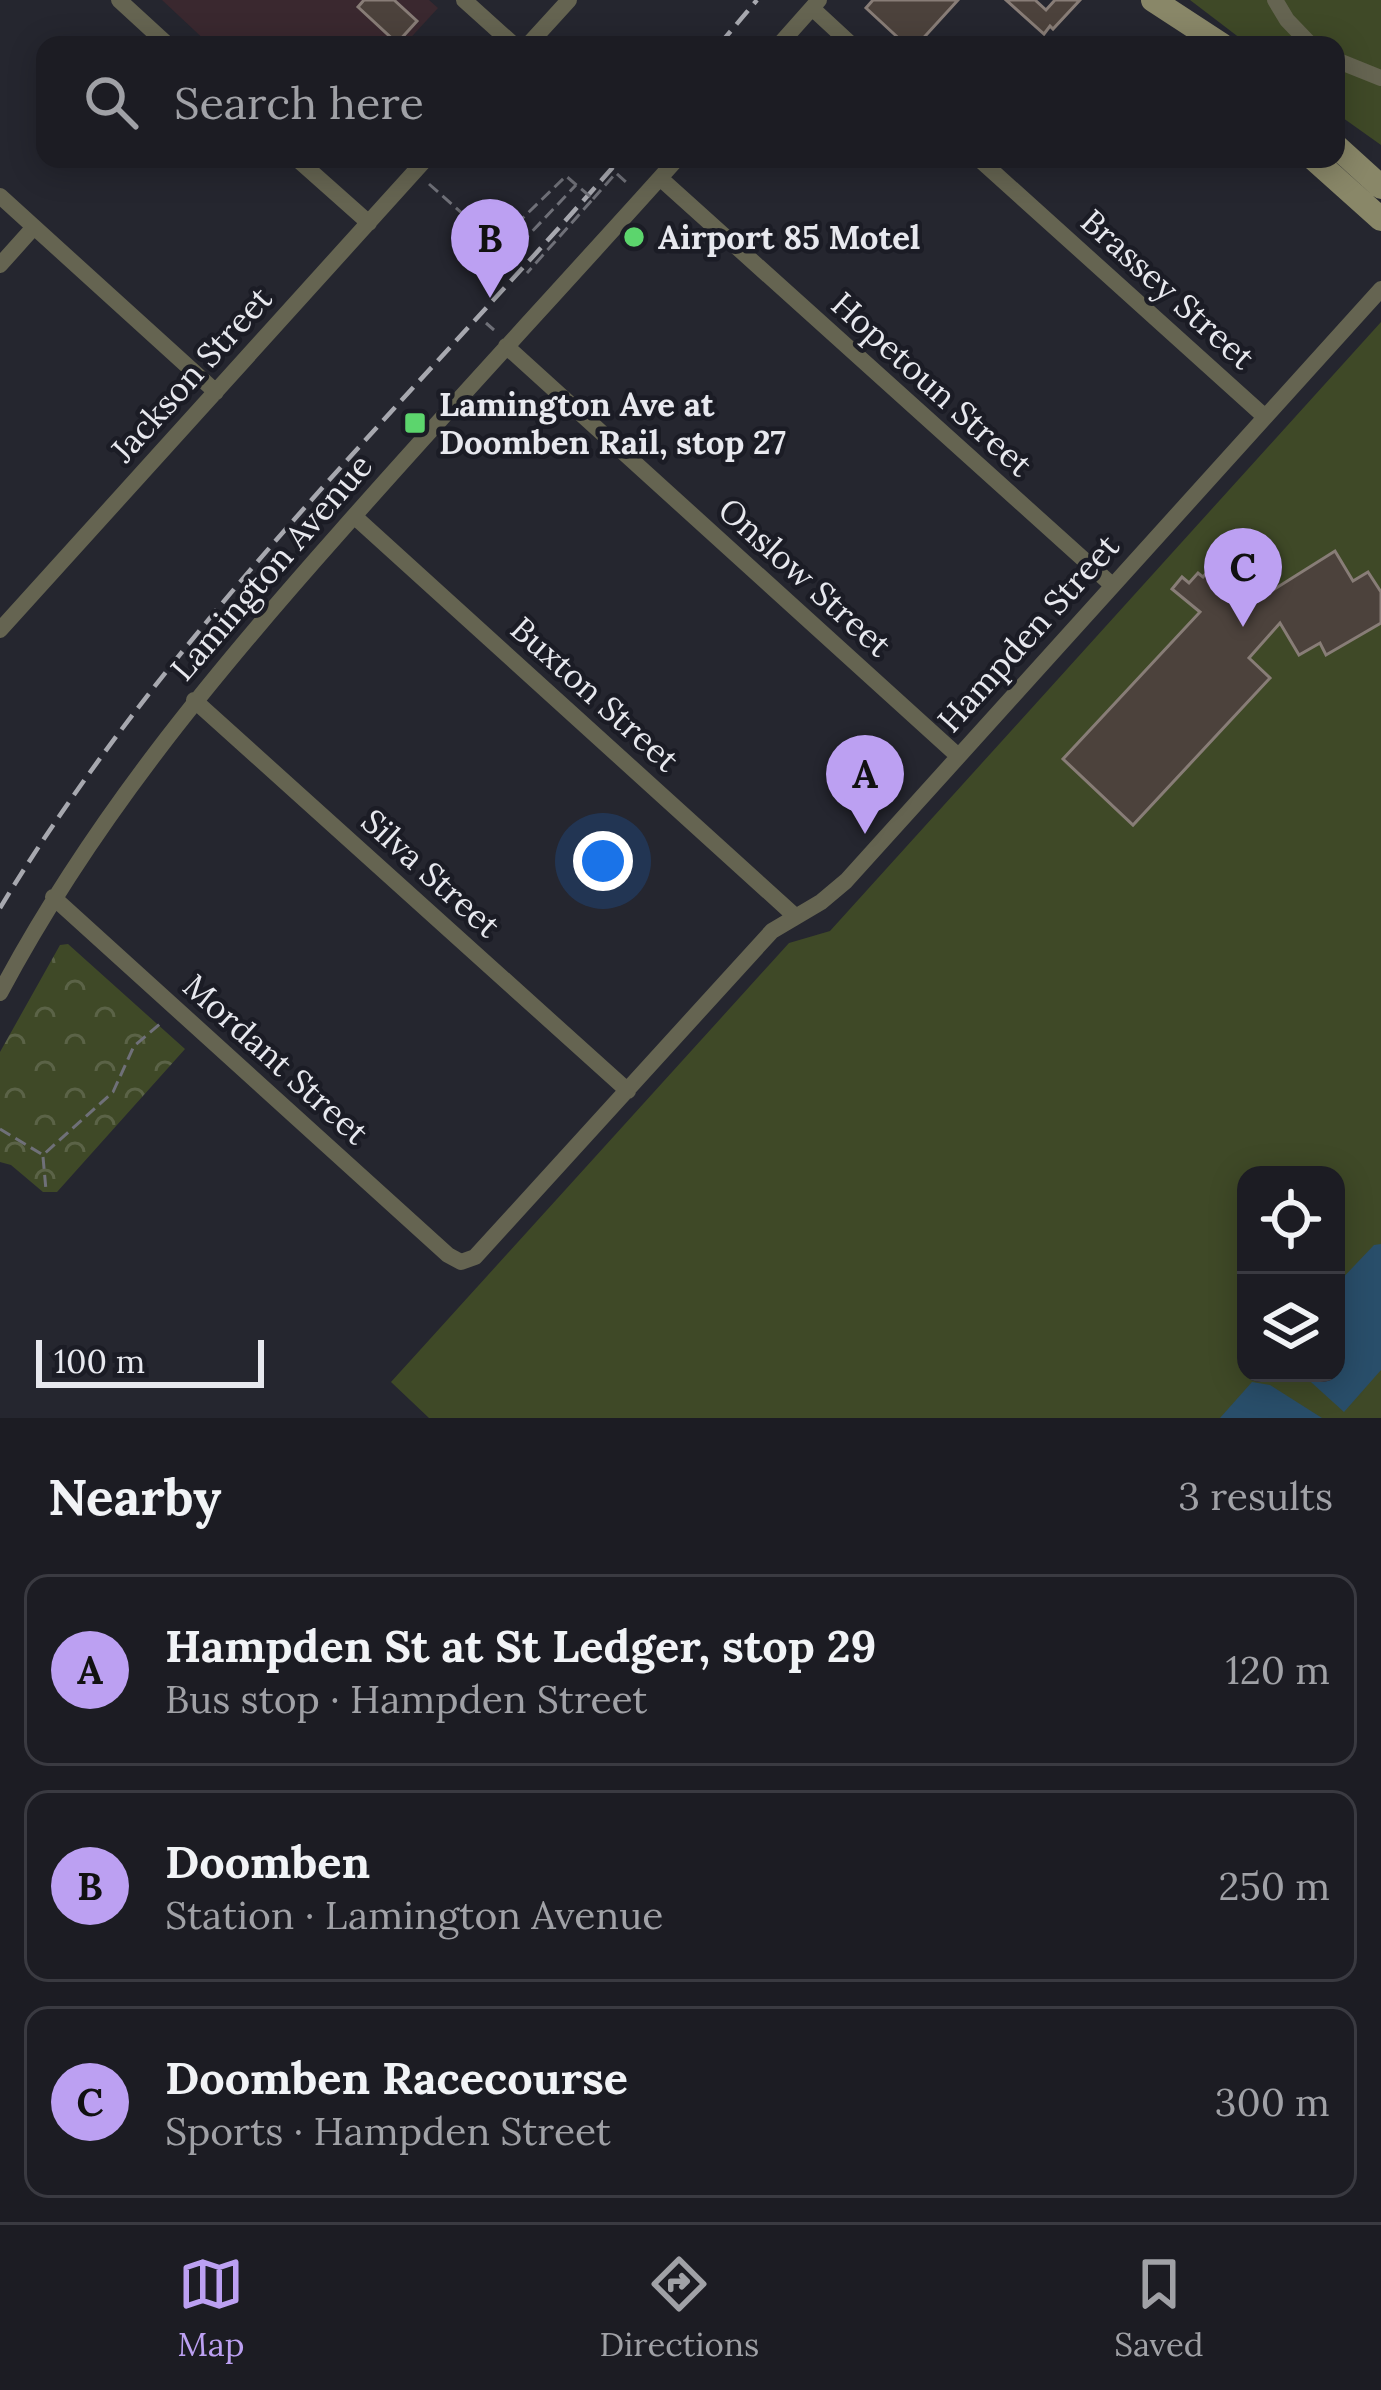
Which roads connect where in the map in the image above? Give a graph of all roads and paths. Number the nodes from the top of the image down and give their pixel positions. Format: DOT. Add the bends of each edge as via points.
graph roads {
  1 [pos="119,0"];
  2 [pos="464,0"];
  3 [pos="568,0"];
  4 [pos="1149,0"];
  5 [pos="1275,0"];
  6 [pos="816,4"];
  7 [pos="158,36"];
  8 [pos="504,36"];
  9 [pos="536,36"];
  10 [pos="787,36"];
  11 [pos="844,36"];
  12 [pos="1182,36"];
  13 [pos="1207,36"];
  14 [pos="1302,36"];
  15 [pos="1345,64"];
  16 [pos="1381,78"];
  17 [pos="1345,154"];
  18 [pos="307,168"];
  19 [pos="419,168"];
  20 [pos="669,168"];
  21 [pos="989,168"];
  22 [pos="1324,168"];
  23 [pos="660,178"];
  24 [pos="427,182"];
  25 [pos="628,184"];
  26 [pos="576,185"];
  27 [pos="1381,187"];
  28 [pos="0,196"];
  29 [pos="593,199"];
  30 [pos="1381,219"];
  31 [pos="369,223"];
  32 [pos="34,227"];
  33 [pos="508,257"];
  34 [pos="0,265"];
  35 [pos="527,273"];
  36 [pos="1381,289"];
  37 [pos="486,323"];
  38 [pos="494,330"];
  39 [pos="506,346"];
  40 [pos="216,392"];
  41 [pos="1264,416"];
  42 [pos="354,516"];
  43 [pos="1112,585"];
  44 [pos="0,630"];
  45 [pos="194,700"];
  46 [pos="957,755"];
  47 [pos="53,897"];
  48 [pos="795,916"];
  49 [pos="0,993"];
  50 [pos="161,1023"];
  51 [pos="628,1091"];
  52 [pos="0,1129"];
  53 [pos="43,1155"];
  54 [pos="46,1190"];
  55 [pos="461,1262"];
  1 -- 7 [label="street"];
  2 -- 8 [label="street"];
  3 -- 9 [label="street"];
  4 -- 12 [label="main road"];
  4 -- 13 [label="main road"];
  5 -- 14 [label="street"];
  6 -- 10 [label="street"];
  6 -- 11 [label="street"];
  15 -- 16 [label="street"];
  17 -- 27 [label="main road"];
  18 -- 31 [label="street"];
  19 -- 31 [label="street, Jackson Street"];
  20 -- 23 [label="street, Lamington Avenue"];
  21 -- 41 [label="street, Brassey Street"];
  22 -- 30 [label="main road"];
  23 -- 39 [label="street, Lamington Avenue"];
  23 -- 43 [label="street, Hopetoun Street"];
  24 -- 26 [label="path, bridge" via="496,244 566,176"];
  25 -- 29 [label="path" via="616,173"];
  26 -- 29 [label="path, bridge"];
  26 -- 33 [label="path"];
  28 -- 32 [label="street"];
  29 -- 35 [label="path, bridge"];
  31 -- 40 [label="street, Jackson Street"];
  32 -- 34 [label="street"];
  32 -- 40 [label="street"];
  36 -- 41 [label="street, Hampden Street"];
  37 -- 38 [label="path"];
  39 -- 42 [label="street, Lamington Avenue"];
  39 -- 46 [label="street, Onslow Street"];
  40 -- 44 [label="street, Jackson Street"];
  41 -- 43 [label="street, Hampden Street"];
  42 -- 45 [label="street, Lamington Avenue"];
  42 -- 48 [label="street, Buxton Street"];
  43 -- 46 [label="street, Hampden Street"];
  45 -- 47 [label="street, Lamington Avenue"];
  45 -- 51 [label="street, Silva Street"];
  46 -- 48 [label="street, Hampden Street" via="847,881"];
  47 -- 49 [label="street, Lamington Avenue"];
  47 -- 55 [label="street, Mordant Street"];
  48 -- 51 [label="street, Hampden Street" via="772,931"];
  50 -- 53 [label="path" via="138,1040 113,1092"];
  51 -- 55 [label="street, Hampden Street" via="475,1257"];
  52 -- 53 [label="path"];
  53 -- 54 [label="path"];
}
